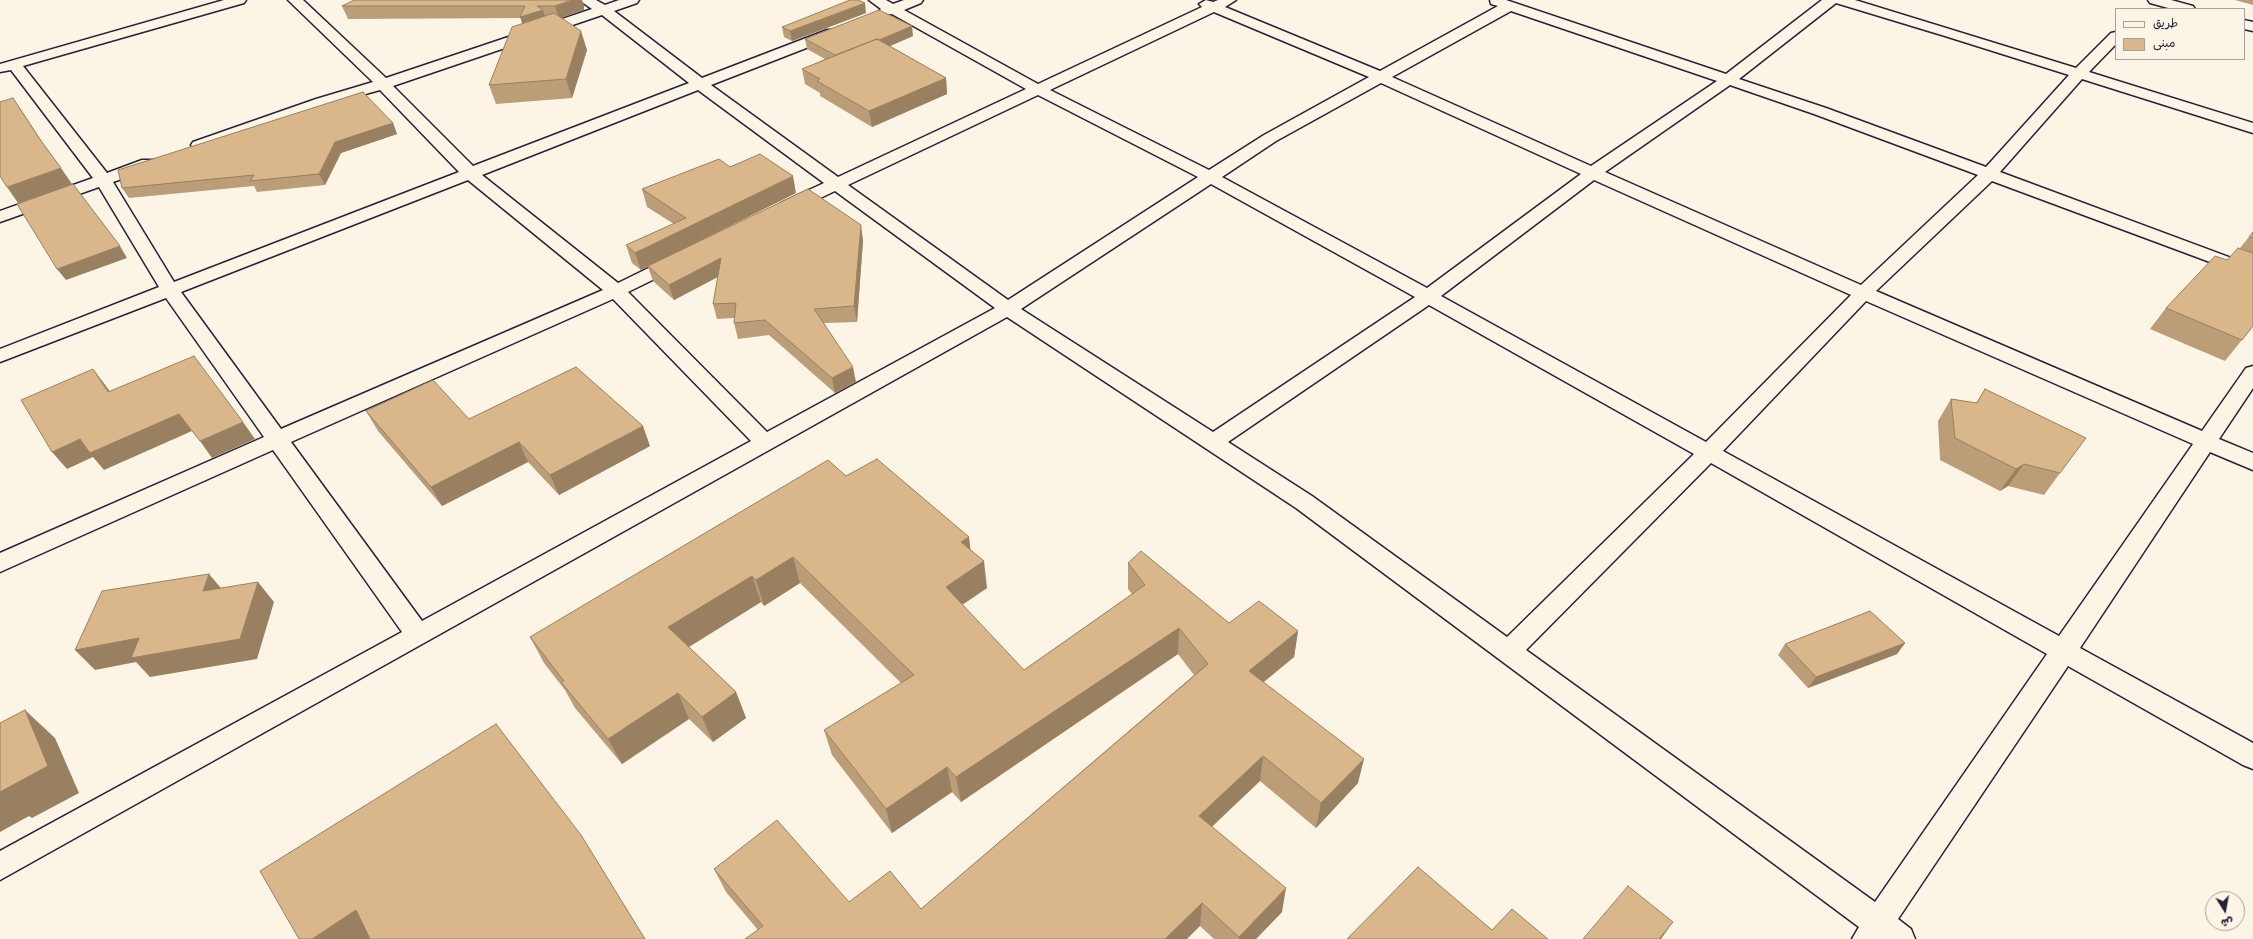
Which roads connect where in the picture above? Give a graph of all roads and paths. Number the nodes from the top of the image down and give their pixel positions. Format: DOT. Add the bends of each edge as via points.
graph roads {
  1 [pos="239,0"];
  2 [pos="295,0"];
  3 [pos="632,0"];
  4 [pos="916,0"];
  5 [pos="1196,0"];
  6 [pos="1830,0"];
  7 [pos="1840,0"];
  8 [pos="2152,0"];
  9 [pos="2156,0"];
  10 [pos="1502,3"];
  11 [pos="1222,4"];
  12 [pos="595,5"];
  13 [pos="2144,8"];
  14 [pos="2184,8"];
  15 [pos="881,9"];
  16 [pos="849,26"];
  17 [pos="2115,37"];
  18 [pos="7,66"];
  19 [pos="2079,74"];
  20 [pos="1380,77"];
  21 [pos="1728,80"];
  22 [pos="384,84"];
  23 [pos="701,85"];
  24 [pos="1037,89"];
  25 [pos="2253,128"];
  26 [pos="186,150"];
  27 [pos="164,158"];
  28 [pos="1592,173"];
  29 [pos="471,174"];
  30 [pos="1989,174"];
  31 [pos="1210,177"];
  32 [pos="104,179"];
  33 [pos="835,183"];
  34 [pos="771,214"];
  35 [pos="0,217"];
  36 [pos="693,252"];
  37 [pos="2253,272"];
  38 [pos="170,290"];
  39 [pos="616,291"];
  40 [pos="1863,293"];
  41 [pos="1428,297"];
  42 [pos="1008,308"];
  43 [pos="0,356"];
  44 [pos="2253,374"];
  45 [pos="278,438"];
  46 [pos="2207,441"];
  47 [pos="1212,442"];
  48 [pos="765,443"];
  49 [pos="1709,452"];
  50 [pos="2253,462"];
  51 [pos="0,563"];
  52 [pos="418,635"];
  53 [pos="2064,651"];
  54 [pos="1508,652"];
  55 [pos="2253,757"];
  56 [pos="0,866"];
  57 [pos="1882,934"];
  1 -- 18 [label="street"];
  2 -- 22 [label="street"];
  3 -- 12 [label="street"];
  4 -- 15 [label="street"];
  5 -- 11 [label="street"];
  6 -- 21 [label="street"];
  7 -- 19 [label="street"];
  8 -- 13 [label="street"];
  9 -- 14 [label="street"];
  10 -- 20 [label="street"];
  10 -- 21 [label="street"];
  11 -- 20 [label="street"];
  11 -- 24 [label="street"];
  12 -- 22 [label="street"];
  12 -- 23 [label="street"];
  15 -- 24 [label="street"];
  16 -- 23 [label="street"];
  17 -- 19 [label="street"];
  18 -- 32 [label="street"];
  19 -- 25 [label="street"];
  19 -- 30 [label="street"];
  20 -- 28 [label="street"];
  20 -- 31 [label="street" via="1270,138"];
  21 -- 28 [label="street"];
  21 -- 30 [label="street" via="1820,111"];
  22 -- 26 [label="street" via="321,102"];
  22 -- 29 [label="street"];
  23 -- 29 [label="street"];
  23 -- 33 [label="street"];
  24 -- 31 [label="street"];
  24 -- 33 [label="street"];
  27 -- 32 [label="street"];
  28 -- 40 [label="street"];
  28 -- 41 [label="street"];
  29 -- 38 [label="street"];
  29 -- 39 [label="street"];
  30 -- 37 [label="street"];
  30 -- 40 [label="street"];
  31 -- 41 [label="street"];
  31 -- 42 [label="street"];
  32 -- 35 [label="street"];
  32 -- 38 [label="street"];
  33 -- 34 [label="street"];
  33 -- 42 [label="street"];
  36 -- 39 [label="street"];
  38 -- 43 [label="street"];
  38 -- 45 [label="street"];
  39 -- 45 [label="street"];
  39 -- 48 [label="street"];
  40 -- 46 [label="street"];
  40 -- 49 [label="street"];
  41 -- 47 [label="street"];
  41 -- 49 [label="street"];
  42 -- 47 [label="street"];
  42 -- 48 [label="street"];
  44 -- 46 [label="street"];
  45 -- 51 [label="street"];
  45 -- 52 [label="street"];
  46 -- 50 [label="street"];
  46 -- 53 [label="street"];
  47 -- 54 [label="street" via="1304,502"];
  48 -- 52 [label="street"];
  49 -- 53 [label="street"];
  49 -- 54 [label="street"];
  52 -- 56 [label="street"];
  53 -- 55 [label="street"];
  53 -- 57 [label="street"];
  54 -- 57 [label="street"];
}
